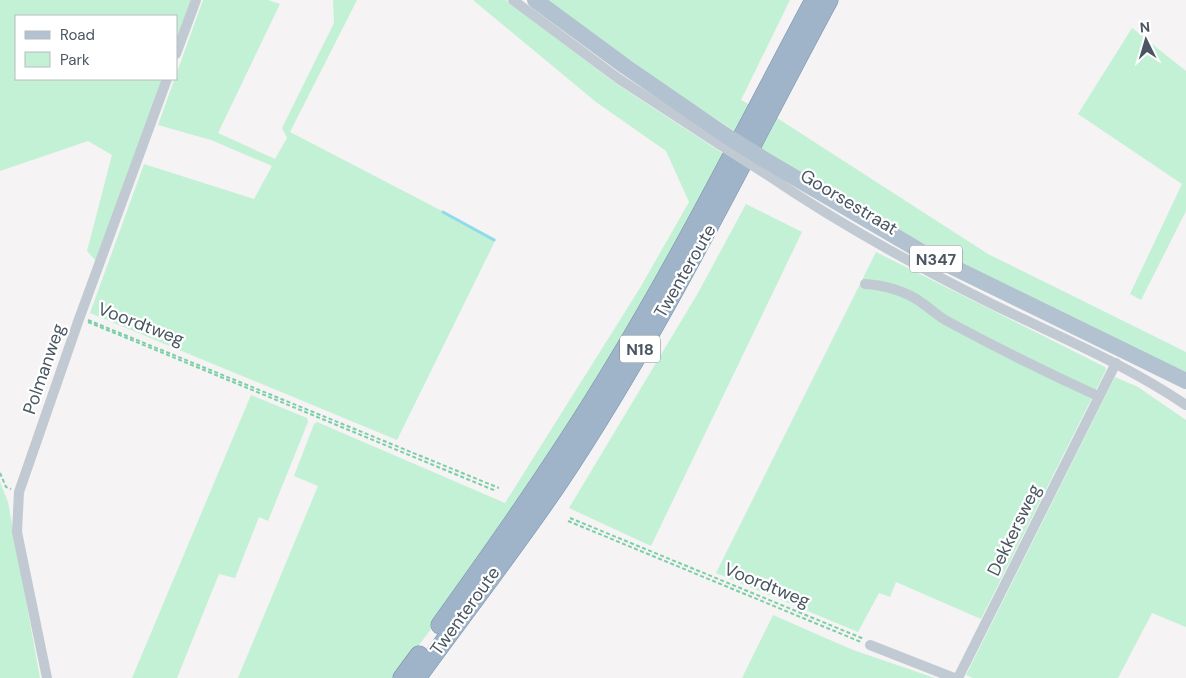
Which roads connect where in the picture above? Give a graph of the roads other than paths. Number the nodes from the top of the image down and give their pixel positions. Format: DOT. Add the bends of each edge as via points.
graph roads {
  1 [pos="196,0"];
  2 [pos="513,0"];
  3 [pos="534,0"];
  4 [pos="814,0"];
  5 [pos="829,0"];
  6 [pos="178,49"];
  7 [pos="167,80"];
  8 [pos="722,139"];
  9 [pos="768,168"];
  10 [pos="865,284"];
  11 [pos="1116,363"];
  12 [pos="1186,381"];
  13 [pos="1098,396"];
  14 [pos="1186,405"];
  15 [pos="870,645"];
  16 [pos="47,678"];
  17 [pos="402,678"];
  18 [pos="417,678"];
  19 [pos="954,678"];
  20 [pos="958,678"];
  1 -- 6 [label="street"];
  2 -- 8 [label="street, Goorsestraat" via="661,108"];
  3 -- 8 [label="main road, Goorsestraat / N347"];
  4 -- 17 [label="highway, Twenteroute / N18" via="726,169 615,365 542,482"];
  5 -- 18 [label="highway, Twenteroute / N18" via="698,249 558,484"];
  7 -- 16 [label="street, Polmanweg" via="78,318 19,492 16,532"];
  8 -- 9 [label="main road, Goorsestraat / N347, bridge"];
  9 -- 11 [label="street, Goorsestraat" via="804,200 907,260"];
  9 -- 12 [label="main road, Goorsestraat / N347" via="922,252"];
  10 -- 13 [label="street" via="879,284 899,291 945,320 1040,370"];
  11 -- 13 [label="street, Dekkersweg"];
  11 -- 14 [label="street, Goorsestraat"];
  13 -- 20 [label="street, Dekkersweg"];
  15 -- 19 [label="street"];
}
